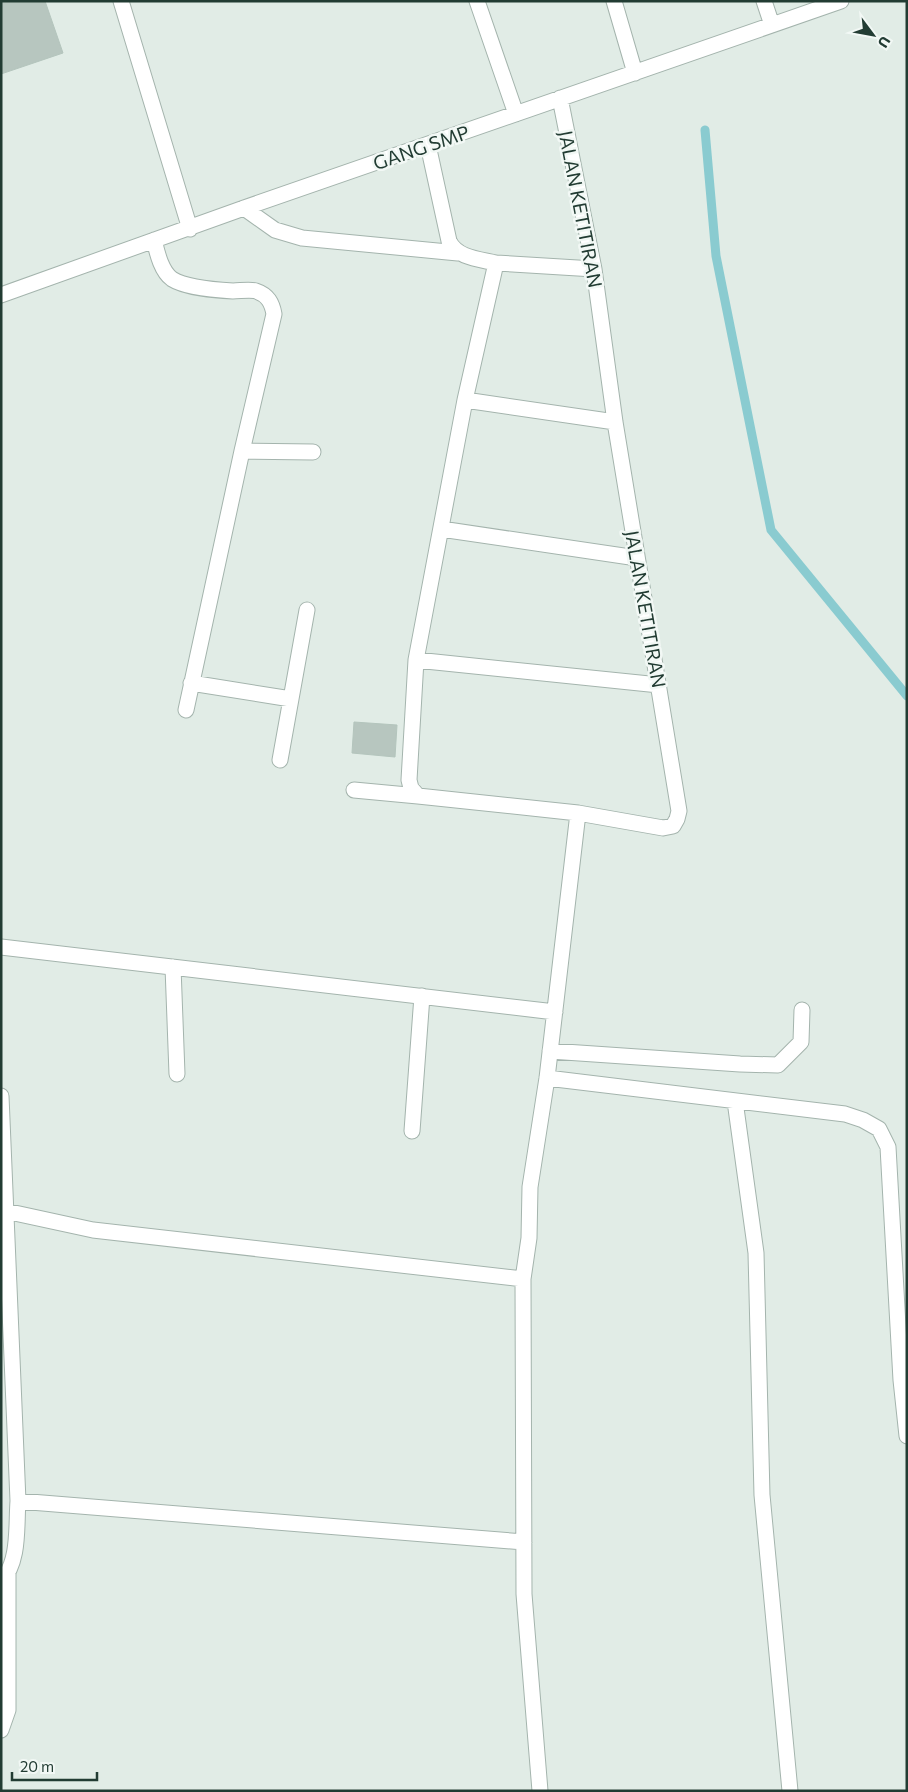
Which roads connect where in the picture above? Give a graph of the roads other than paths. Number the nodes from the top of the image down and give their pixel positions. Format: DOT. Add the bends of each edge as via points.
graph roads {
  1 [pos="122,1"];
  2 [pos="477,1"];
  3 [pos="614,1"];
  4 [pos="764,1"];
  5 [pos="841,1"];
  6 [pos="772,25"];
  7 [pos="635,73"];
  8 [pos="560,98"];
  9 [pos="516,114"];
  10 [pos="428,145"];
  11 [pos="244,208"];
  12 [pos="190,229"];
  13 [pos="154,240"];
  14 [pos="458,253"];
  15 [pos="496,263"];
  16 [pos="594,269"];
  17 [pos="1,295"];
  18 [pos="465,400"];
  19 [pos="615,422"];
  20 [pos="242,451"];
  21 [pos="313,452"];
  22 [pos="440,529"];
  23 [pos="637,558"];
  24 [pos="307,610"];
  25 [pos="416,660"];
  26 [pos="192,683"];
  27 [pos="659,685"];
  28 [pos="290,699"];
  29 [pos="186,710"];
  30 [pos="280,760"];
  31 [pos="354,790"];
  32 [pos="418,796"];
  33 [pos="578,812"];
  34 [pos="1,946"];
  35 [pos="173,967"];
  36 [pos="422,996"];
  37 [pos="802,1010"];
  38 [pos="555,1012"];
  39 [pos="550,1051"];
  40 [pos="176,1074"];
  41 [pos="547,1078"];
  42 [pos="1,1096"];
  43 [pos="735,1101"];
  44 [pos="412,1131"];
  45 [pos="4,1210"];
  46 [pos="523,1279"];
  47 [pos="907,1436"];
  48 [pos="18,1501"];
  49 [pos="524,1542"];
  50 [pos="5,1578"];
  51 [pos="1,1730"];
  52 [pos="540,1791"];
  53 [pos="790,1791"];
  1 -- 12 [label="street"];
  2 -- 9 [label="street"];
  3 -- 7 [label="street"];
  4 -- 6 [label="street"];
  5 -- 6 [label="street, GANG SMP"];
  6 -- 7 [label="street, GANG SMP"];
  7 -- 8 [label="street, GANG SMP"];
  8 -- 9 [label="street, GANG SMP"];
  8 -- 16 [label="street, JALAN KETITIRAN"];
  9 -- 10 [label="street, GANG SMP"];
  10 -- 11 [label="street, GANG SMP"];
  10 -- 14 [label="street" via="449,241"];
  11 -- 12 [label="street, GANG SMP"];
  11 -- 14 [label="street" via="274,230 302,238"];
  12 -- 13 [label="street, GANG SMP"];
  13 -- 17 [label="street, GANG SMP"];
  13 -- 20 [label="street" via="160,261 170,278 186,285 256,291 272,303 274,314"];
  14 -- 15 [label="street"];
  15 -- 16 [label="street"];
  15 -- 18 [label="street"];
  16 -- 19 [label="street, JALAN KETITIRAN"];
  18 -- 19 [label="street"];
  18 -- 22 [label="street"];
  19 -- 23 [label="street, JALAN KETITIRAN"];
  20 -- 21 [label="street"];
  20 -- 26 [label="street"];
  22 -- 23 [label="street"];
  22 -- 25 [label="street"];
  23 -- 27 [label="street, JALAN KETITIRAN"];
  24 -- 28 [label="street"];
  25 -- 27 [label="street"];
  25 -- 32 [label="street" via="409,780"];
  26 -- 28 [label="street"];
  26 -- 29 [label="street"];
  27 -- 33 [label="street, JALAN KETITIRAN" via="680,811 673,826 663,828"];
  28 -- 30 [label="street"];
  31 -- 32 [label="street, JALAN KETITIRAN"];
  32 -- 33 [label="street, JALAN KETITIRAN"];
  33 -- 38 [label="street"];
  34 -- 35 [label="street"];
  35 -- 36 [label="street"];
  35 -- 40 [label="street"];
  36 -- 38 [label="street"];
  36 -- 44 [label="street"];
  37 -- 39 [label="street" via="801,1042 778,1065"];
  38 -- 39 [label="street"];
  39 -- 41 [label="street"];
  41 -- 43 [label="street"];
  41 -- 46 [label="street" via="530,1187 530,1238"];
  42 -- 45 [label="street"];
  43 -- 47 [label="street" via="845,1114 879,1129 888,1147"];
  43 -- 53 [label="street" via="756,1253 762,1494"];
  45 -- 46 [label="street" via="93,1230"];
  45 -- 48 [label="street"];
  46 -- 49 [label="street"];
  48 -- 49 [label="street"];
  48 -- 50 [label="street" via="14,1554"];
  49 -- 52 [label="street" via="524,1594"];
  50 -- 51 [label="street" via="8,1710"];
}
